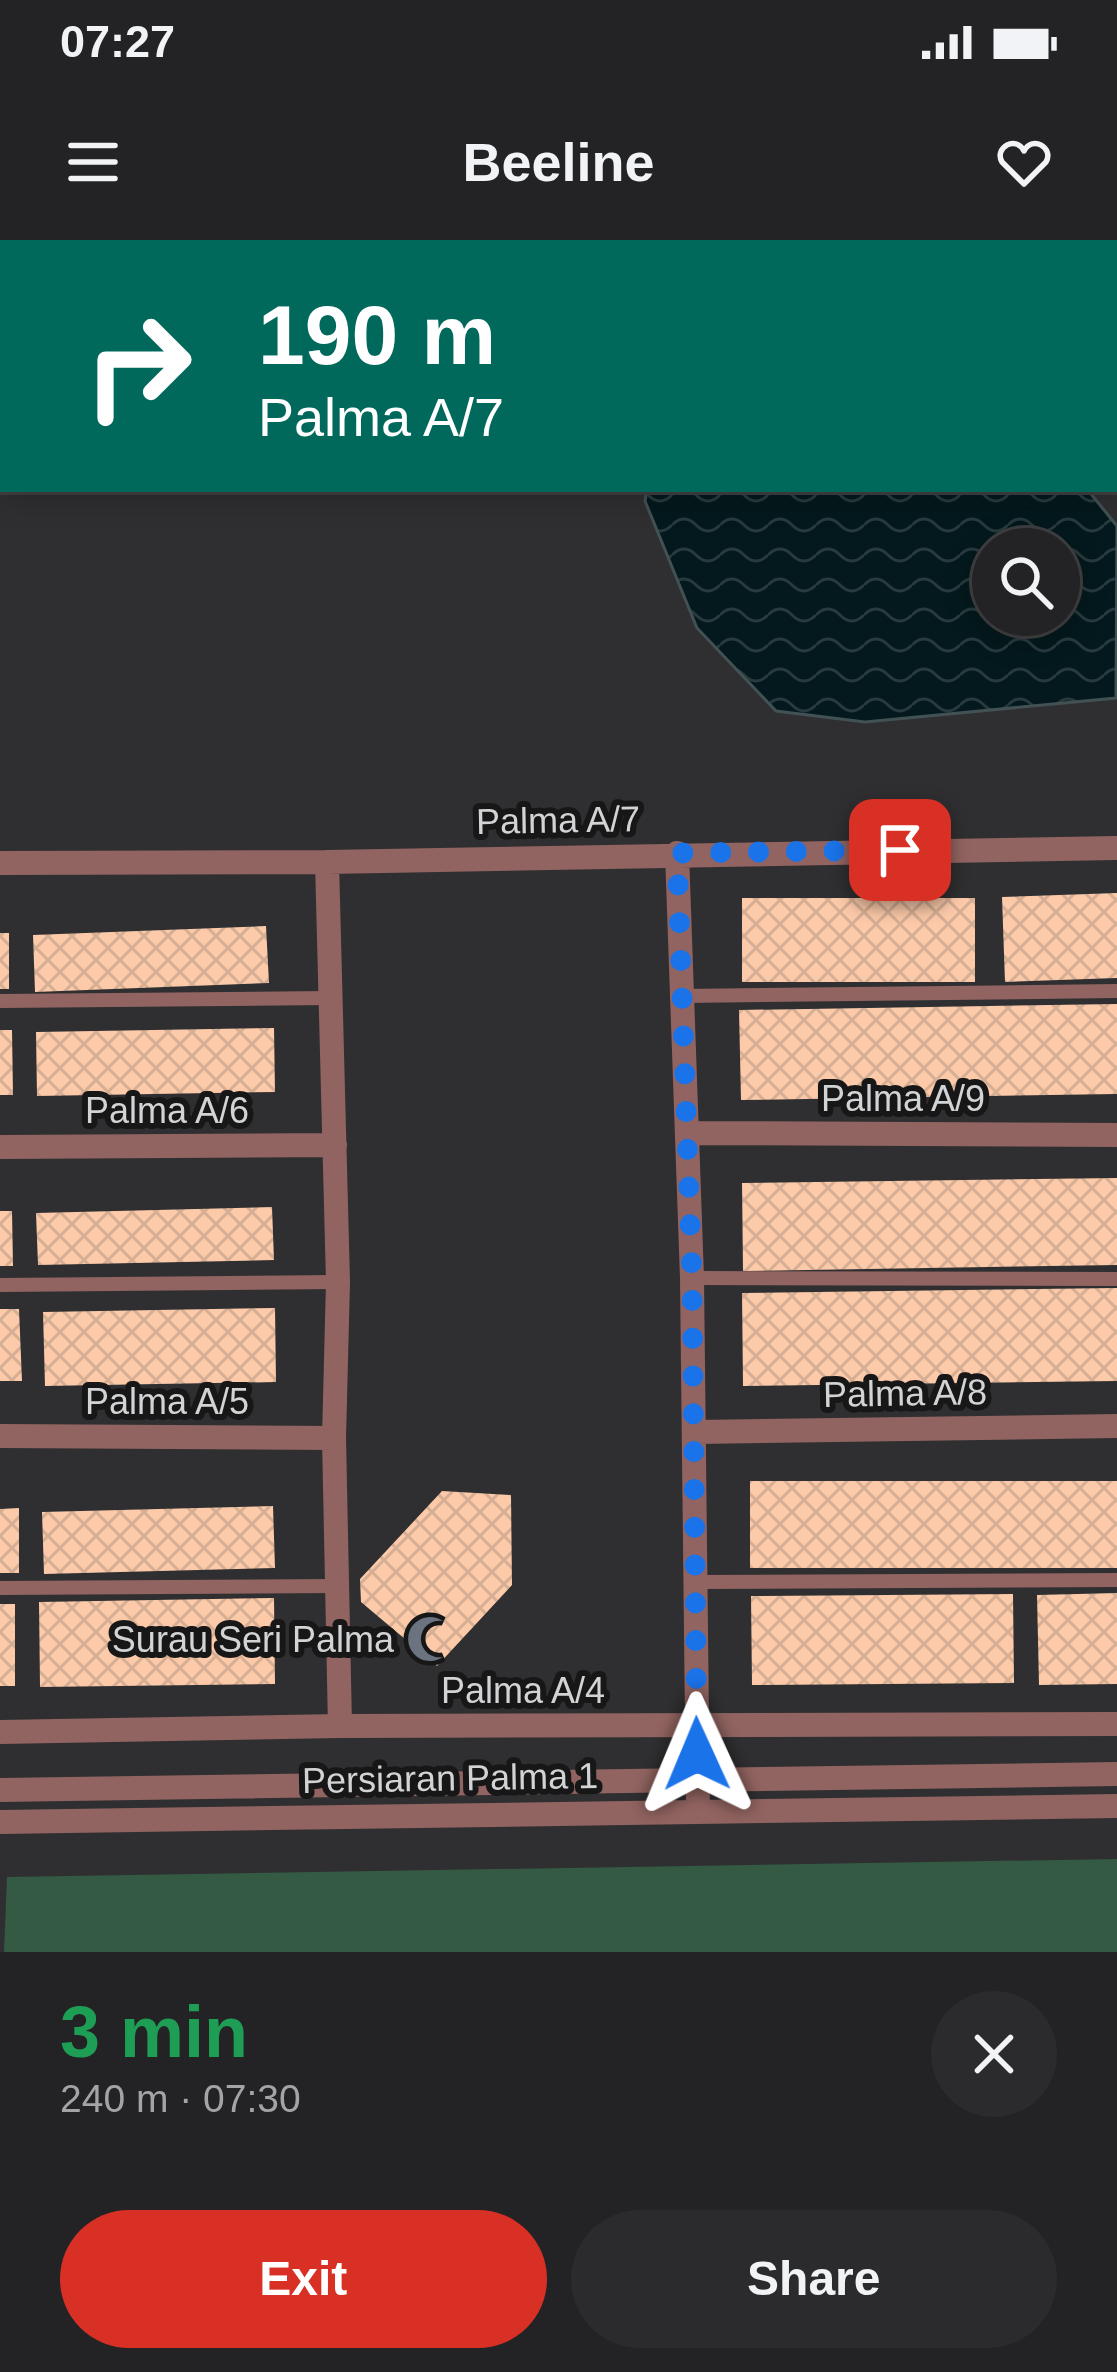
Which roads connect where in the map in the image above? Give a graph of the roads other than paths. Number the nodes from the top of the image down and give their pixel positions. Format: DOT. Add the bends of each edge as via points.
graph roads {
  1 [pos="1117,848"];
  2 [pos="677,853"];
  3 [pos="327,862"];
  4 [pos="0,863"];
  5 [pos="1117,992"];
  6 [pos="681,996"];
  7 [pos="331,998"];
  8 [pos="0,1001"];
  9 [pos="688,1133"];
  10 [pos="1117,1136"];
  11 [pos="334,1145"];
  12 [pos="0,1147"];
  13 [pos="692,1278"];
  14 [pos="1117,1279"];
  15 [pos="338,1282"];
  16 [pos="0,1285"];
  17 [pos="1117,1426"];
  18 [pos="694,1432"];
  19 [pos="0,1436"];
  20 [pos="334,1438"];
  21 [pos="1117,1580"];
  22 [pos="695,1582"];
  23 [pos="337,1586"];
  24 [pos="0,1588"];
  25 [pos="1117,1724"];
  26 [pos="340,1726"];
  27 [pos="696,1727"];
  28 [pos="0,1732"];
  29 [pos="1117,1774"];
  30 [pos="698,1780"];
  31 [pos="0,1790"];
  32 [pos="1117,1806"];
  33 [pos="698,1809"];
  34 [pos="0,1822"];
  1 -- 2 [label="street, Palma A/7"];
  2 -- 3 [label="street, Palma A/7"];
  2 -- 6 [label="street"];
  3 -- 4 [label="street, Palma A/7"];
  3 -- 7 [label="street"];
  5 -- 6 [label="lane"];
  6 -- 9 [label="street"];
  7 -- 8 [label="lane"];
  7 -- 11 [label="street"];
  9 -- 10 [label="street, Palma A/9"];
  9 -- 13 [label="street"];
  11 -- 12 [label="street, Palma A/6"];
  11 -- 15 [label="street"];
  13 -- 14 [label="lane"];
  13 -- 18 [label="street"];
  15 -- 16 [label="lane"];
  15 -- 20 [label="street"];
  17 -- 18 [label="street, Palma A/8"];
  18 -- 22 [label="street"];
  19 -- 20 [label="street, Palma A/5"];
  20 -- 23 [label="street"];
  21 -- 22 [label="lane"];
  22 -- 27 [label="street"];
  23 -- 24 [label="lane"];
  23 -- 26 [label="street"];
  25 -- 27 [label="street, Palma A/4"];
  26 -- 27 [label="street, Palma A/4"];
  26 -- 28 [label="street, Palma A/4"];
  27 -- 30 [label="street"];
  29 -- 30 [label="street"];
  30 -- 31 [label="street"];
  30 -- 33 [label="street"];
  32 -- 33 [label="street, Persiaran Palma 1"];
  33 -- 34 [label="street, Persiaran Palma 1"];
}
